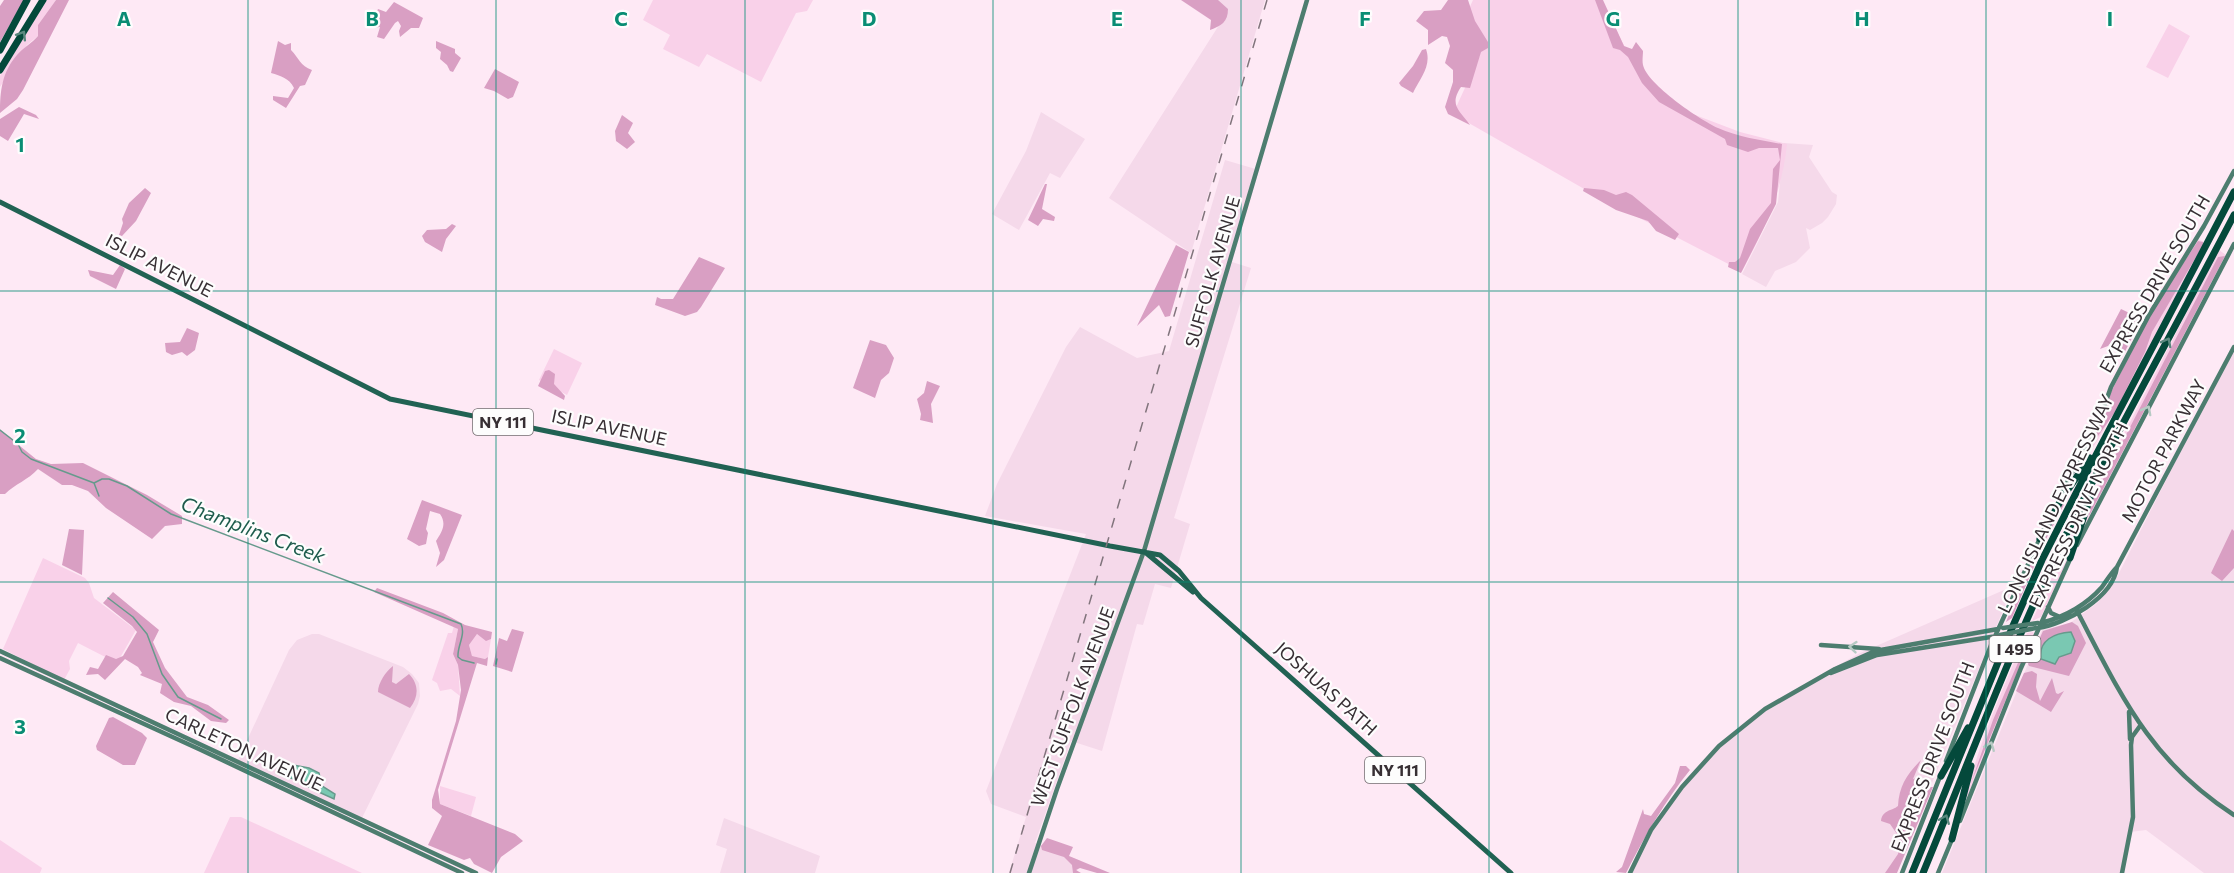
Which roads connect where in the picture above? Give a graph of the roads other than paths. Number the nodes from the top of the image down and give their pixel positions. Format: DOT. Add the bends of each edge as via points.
graph roads {
  1 [pos="27,0"];
  2 [pos="43,0"];
  3 [pos="1306,0"];
  4 [pos="1,48"];
  5 [pos="0,69"];
  6 [pos="2234,171"];
  7 [pos="2234,192"];
  8 [pos="0,202"];
  9 [pos="2234,215"];
  10 [pos="2234,244"];
  11 [pos="2234,347"];
  12 [pos="2121,407"];
  13 [pos="2120,431"];
  14 [pos="2040,539"];
  15 [pos="1144,551"];
  16 [pos="2070,558"];
  17 [pos="2117,567"];
  18 [pos="1167,569"];
  19 [pos="1179,571"];
  20 [pos="1201,598"];
  21 [pos="2087,606"];
  22 [pos="2048,607"];
  23 [pos="2077,611"];
  24 [pos="2060,617"];
  25 [pos="2068,619"];
  26 [pos="2084,624"];
  27 [pos="2039,626"];
  28 [pos="2001,628"];
  29 [pos="1998,636"];
  30 [pos="1985,638"];
  31 [pos="1821,645"];
  32 [pos="1991,645"];
  33 [pos="1885,649"];
  34 [pos="0,651"];
  35 [pos="0,658"];
  36 [pos="1829,673"];
  37 [pos="1992,704"];
  38 [pos="2129,709"];
  39 [pos="1978,714"];
  40 [pos="2140,726"];
  41 [pos="2147,735"];
  42 [pos="2132,737"];
  43 [pos="2131,744"];
  44 [pos="1941,776"];
  45 [pos="2234,815"];
  46 [pos="1952,839"];
  47 [pos="462,873"];
  48 [pos="476,873"];
  49 [pos="1029,873"];
  50 [pos="1511,873"];
  51 [pos="1630,873"];
  52 [pos="1902,873"];
  53 [pos="1912,873"];
  54 [pos="1923,873"];
  55 [pos="1938,873"];
  56 [pos="2122,873"];
  1 -- 4 [label="highway"];
  5 -- 2 [label="highway, one-way"];
  3 -- 15 [label="main road, SUFFOLK AVENUE"];
  6 -- 14 [label="main road, EXPRESS DRIVE SOUTH" via="2126,358"];
  7 -- 12 [label="highway, LONG ISLAND EXPRESSWAY / I 495"];
  8 -- 15 [label="main road, ISLIP AVENUE / NY 111" via="390,399"];
  13 -- 9 [label="highway, LONG ISLAND EXPRESSWAY / I 495, one-way"];
  16 -- 10 [label="main road, EXPRESS DRIVE NORTH, one-way"];
  11 -- 17 [label="main road, MOTOR PARKWAY"];
  12 -- 14 [label="highway"];
  12 -- 39 [label="highway, LONG ISLAND EXPRESSWAY / I 495" via="2048,550"];
  13 -- 16 [label="highway" via="2088,501"];
  13 -- 37 [label="highway, LONG ISLAND EXPRESSWAY / I 495" via="2052,565"];
  14 -- 28 [label="main road, EXPRESS DRIVE SOUTH"];
  15 -- 18 [label="main road, JOSHUAS PATH / NY 111"];
  15 -- 19 [label="main road, JOSHUAS PATH / NY 111" via="1160,555"];
  15 -- 49 [label="main road, WEST SUFFOLK AVENUE"];
  16 -- 22 [label="main road, EXPRESS DRIVE NORTH"];
  17 -- 21 [label="main road, MOTOR PARKWAY" via="2108,587"];
  17 -- 23 [label="main road, MOTOR PARKWAY"];
  18 -- 19 [label="main road"];
  18 -- 20 [label="main road, JOSHUAS PATH / NY 111"];
  19 -- 20 [label="main road, JOSHUAS PATH / NY 111"];
  20 -- 50 [label="main road, JOSHUAS PATH / NY 111"];
  21 -- 23 [label="main road, MOTOR PARKWAY"];
  21 -- 26 [label="main road"];
  22 -- 24 [label="main road"];
  22 -- 27 [label="main road, EXPRESS DRIVE NORTH"];
  23 -- 24 [label="main road, MOTOR PARKWAY"];
  23 -- 25 [label="main road, MOTOR PARKWAY"];
  23 -- 26 [label="main road"];
  24 -- 27 [label="main road, MOTOR PARKWAY"];
  25 -- 26 [label="main road"];
  25 -- 27 [label="main road, MOTOR PARKWAY"];
  26 -- 38 [label="main road"];
  27 -- 28 [label="main road, MOTOR PARKWAY, bridge"];
  27 -- 29 [label="main road, MOTOR PARKWAY, bridge"];
  46 -- 27 [label="main road, EXPRESS DRIVE NORTH, one-way"];
  28 -- 29 [label="main road, EXPRESS DRIVE SOUTH"];
  28 -- 33 [label="main road, MOTOR PARKWAY"];
  29 -- 30 [label="main road, MOTOR PARKWAY"];
  29 -- 32 [label="main road, EXPRESS DRIVE SOUTH"];
  30 -- 32 [label="main road"];
  30 -- 36 [label="main road, MOTOR PARKWAY" via="1877,655"];
  33 -- 31 [label="main road, one-way"];
  32 -- 44 [label="main road, EXPRESS DRIVE SOUTH"];
  33 -- 36 [label="main road, MOTOR PARKWAY"];
  34 -- 48 [label="main road, CARLETON AVENUE"];
  35 -- 47 [label="main road, CARLETON AVENUE"];
  36 -- 51 [label="main road, MOTOR PARKWAY" via="1765,709 1719,746 1658,819"];
  37 -- 46 [label="highway"];
  54 -- 37 [label="highway, LONG ISLAND EXPRESSWAY / I 495, one-way"];
  38 -- 40 [label="main road"];
  38 -- 43 [label="main road"];
  39 -- 44 [label="highway"];
  39 -- 53 [label="highway, LONG ISLAND EXPRESSWAY / I 495"];
  40 -- 41 [label="main road"];
  40 -- 42 [label="main road"];
  41 -- 42 [label="main road"];
  41 -- 45 [label="main road" via="2187,780"];
  42 -- 43 [label="main road"];
  43 -- 56 [label="main road" via="2133,819"];
  44 -- 52 [label="main road, EXPRESS DRIVE SOUTH"];
  46 -- 55 [label="main road, EXPRESS DRIVE NORTH"];
}
